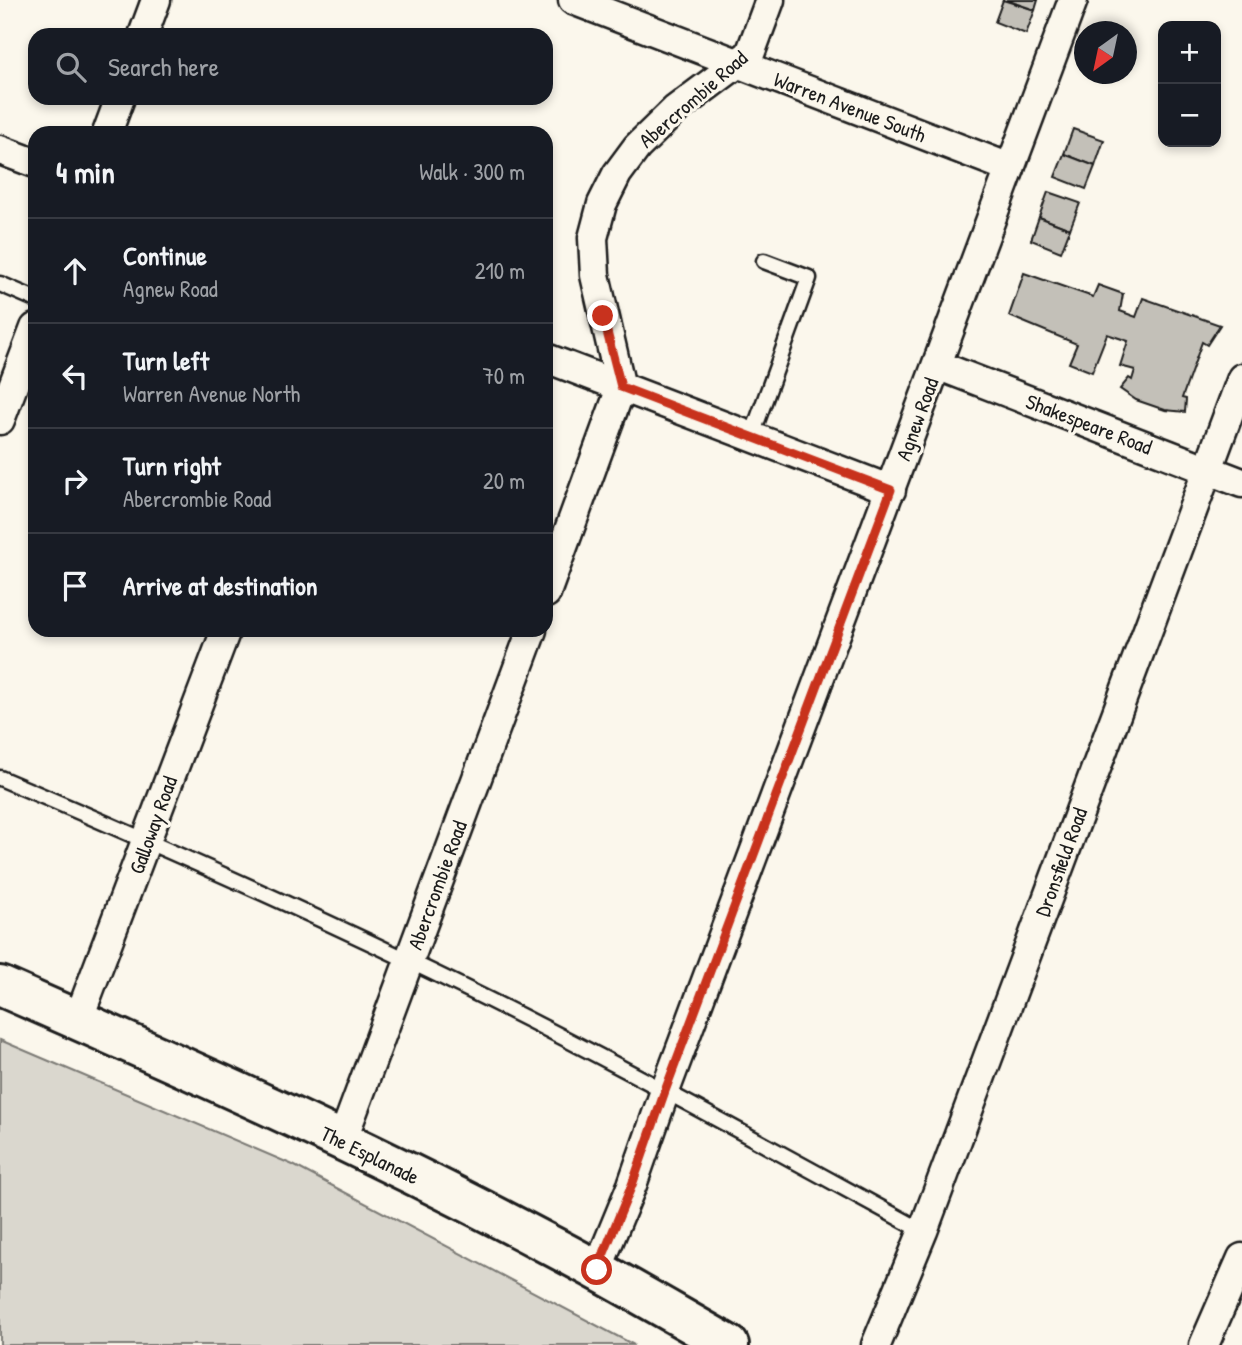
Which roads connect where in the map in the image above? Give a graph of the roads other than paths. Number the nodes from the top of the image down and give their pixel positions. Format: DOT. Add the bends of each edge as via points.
graph roads {
  1 [pos="156,0"];
  2 [pos="573,0"];
  3 [pos="770,0"];
  4 [pos="1073,0"];
  5 [pos="146,28"];
  6 [pos="738,64"];
  7 [pos="117,105"];
  8 [pos="110,126"];
  9 [pos="0,150"];
  10 [pos="28,160"];
  11 [pos="1010,168"];
  12 [pos="764,261"];
  13 [pos="0,284"];
  14 [pos="28,296"];
  15 [pos="28,346"];
  16 [pos="553,362"];
  17 [pos="937,365"];
  18 [pos="1242,377"];
  19 [pos="621,387"];
  20 [pos="0,420"];
  21 [pos="751,438"];
  22 [pos="1207,470"];
  23 [pos="1242,483"];
  24 [pos="891,490"];
  25 [pos="553,574"];
  26 [pos="223,637"];
  27 [pos="529,637"];
  28 [pos="0,778"];
  29 [pos="147,840"];
  30 [pos="409,961"];
  31 [pos="0,986"];
  32 [pos="78,1020"];
  33 [pos="665,1091"];
  34 [pos="340,1139"];
  35 [pos="923,1231"];
  36 [pos="1242,1258"];
  37 [pos="597,1270"];
  38 [pos="729,1345"];
  39 [pos="876,1345"];
  40 [pos="1204,1345"];
  1 -- 5 [label="street"];
  2 -- 6 [label="street, Warren Avenue South"];
  3 -- 6 [label="street, Abercrombie Road" via="750,54"];
  4 -- 11 [label="street, Agnew Road"];
  6 -- 11 [label="street, Warren Avenue South"];
  6 -- 19 [label="street, Abercrombie Road" via="675,110 637,147 602,204 593,238 594,275"];
  7 -- 8 [label="street"];
  9 -- 10 [label="street"];
  11 -- 17 [label="street, Agnew Road"];
  12 -- 21 [label="lane" via="809,278"];
  13 -- 14 [label="lane"];
  15 -- 20 [label="street"];
  16 -- 19 [label="street"];
  17 -- 22 [label="street, Shakespeare Road"];
  17 -- 24 [label="street, Agnew Road"];
  18 -- 22 [label="street, Dronsfield Road"];
  19 -- 21 [label="street"];
  19 -- 25 [label="street"];
  21 -- 24 [label="street"];
  22 -- 23 [label="street, Shakespeare Road"];
  22 -- 35 [label="street, Dronsfield Road"];
  24 -- 33 [label="street, Agnew Road"];
  26 -- 29 [label="street, Galloway Road"];
  27 -- 30 [label="street, Abercrombie Road"];
  28 -- 29 [label="lane"];
  29 -- 30 [label="lane"];
  29 -- 32 [label="street, Galloway Road"];
  30 -- 33 [label="lane"];
  30 -- 34 [label="street, Abercrombie Road"];
  31 -- 32 [label="street, The Esplanade"];
  32 -- 34 [label="street, The Esplanade"];
  33 -- 35 [label="lane"];
  33 -- 37 [label="street, Agnew Road"];
  34 -- 37 [label="street, The Esplanade"];
  35 -- 39 [label="street, Dronsfield Road"];
  36 -- 40 [label="street"];
  37 -- 38 [label="street, The Esplanade"];
}
